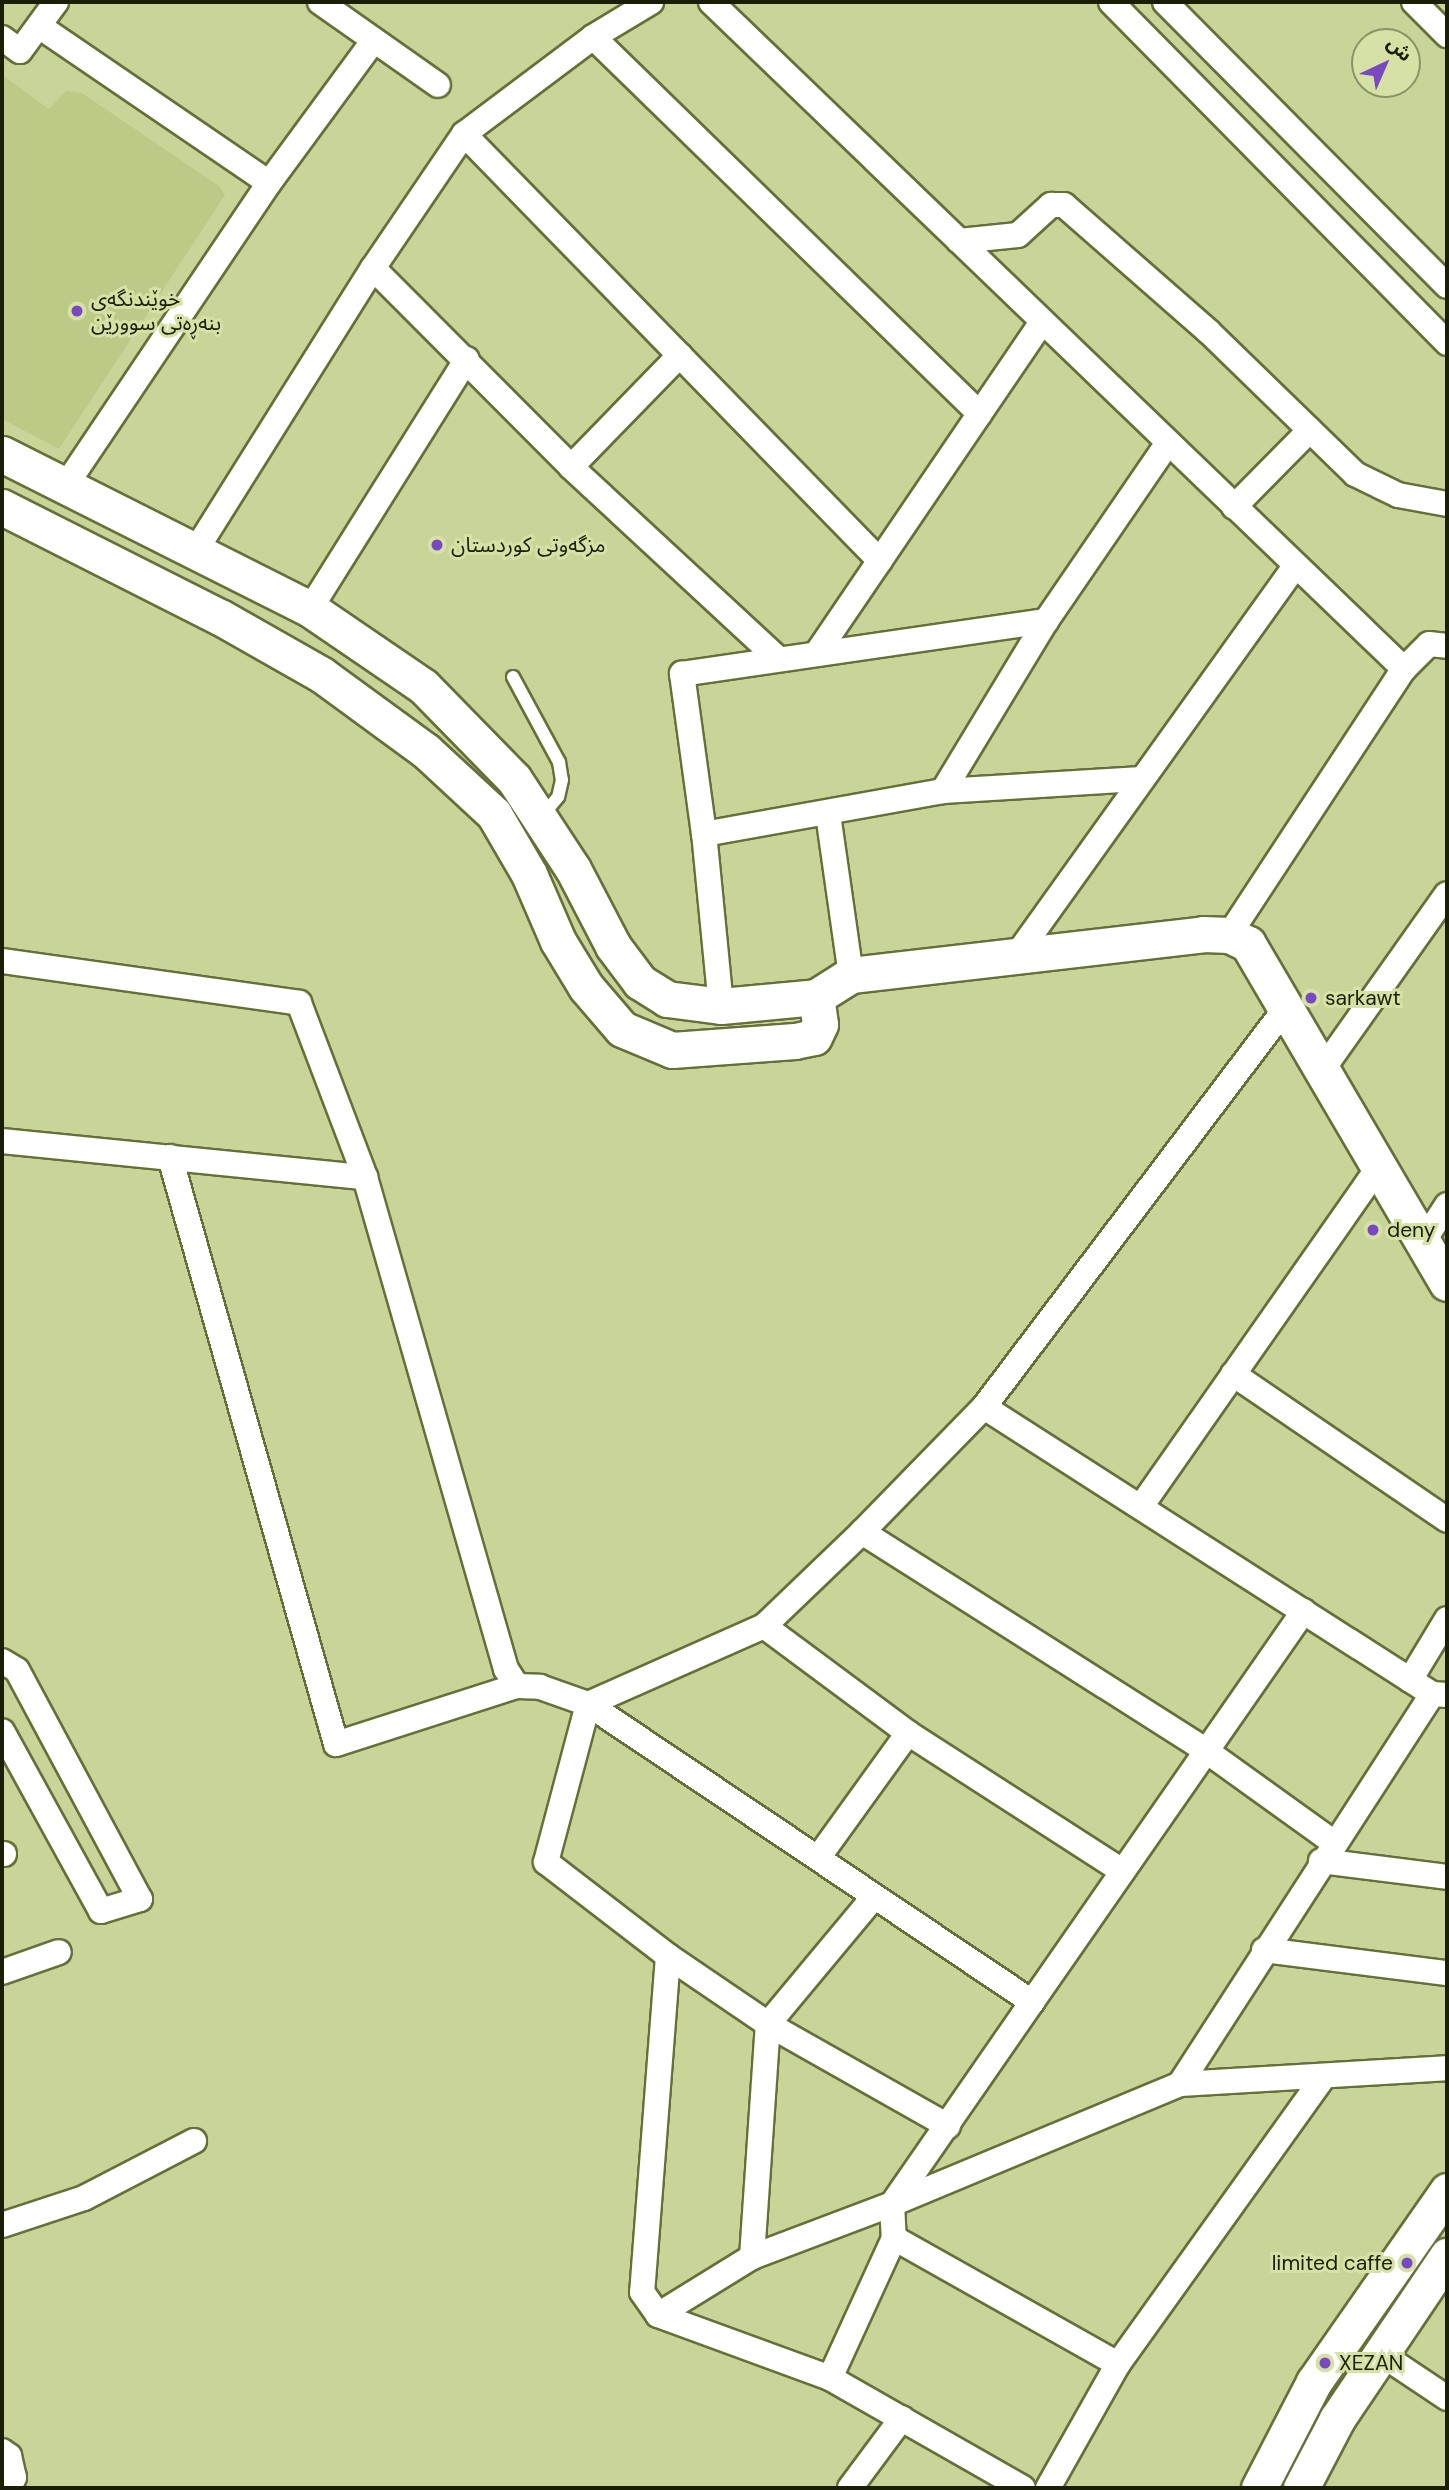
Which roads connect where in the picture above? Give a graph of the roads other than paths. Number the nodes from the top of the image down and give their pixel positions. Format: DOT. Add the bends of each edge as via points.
graph roads {
  1 [pos="56,2"];
  2 [pos="320,2"];
  3 [pos="651,2"];
  4 [pos="712,2"];
  5 [pos="1111,2"];
  6 [pos="1165,2"];
  7 [pos="1414,2"];
  8 [pos="39,26"];
  9 [pos="1447,35"];
  10 [pos="593,37"];
  11 [pos="2,38"];
  12 [pos="374,40"];
  13 [pos="438,85"];
  14 [pos="464,134"];
  15 [pos="270,183"];
  16 [pos="1348,187"];
  17 [pos="1324,216"];
  18 [pos="959,241"];
  19 [pos="373,268"];
  20 [pos="1447,286"];
  21 [pos="1042,322"];
  22 [pos="1447,343"];
  23 [pos="680,355"];
  24 [pos="467,359"];
  25 [pos="980,414"];
  26 [pos="1310,430"];
  27 [pos="1168,443"];
  28 [pos="2,454"];
  29 [pos="571,467"];
  30 [pos="66,485"];
  31 [pos="1447,504"];
  32 [pos="2,507"];
  33 [pos="1234,507"];
  34 [pos="196,550"];
  35 [pos="880,561"];
  36 [pos="1295,566"];
  37 [pos="310,609"];
  38 [pos="1045,621"];
  39 [pos="1447,646"];
  40 [pos="819,650"];
  41 [pos="777,658"];
  42 [pos="1404,669"];
  43 [pos="513,677"];
  44 [pos="1142,779"];
  45 [pos="943,792"];
  46 [pos="828,814"];
  47 [pos="541,818"];
  48 [pos="704,834"];
  49 [pos="509,841"];
  50 [pos="1447,894"];
  51 [pos="1229,935"];
  52 [pos="1016,956"];
  53 [pos="2,961"];
  54 [pos="851,975"];
  55 [pos="816,997"];
  56 [pos="721,1006"];
  57 [pos="1285,1009"];
  58 [pos="1322,1069"];
  59 [pos="2,1141"];
  60 [pos="170,1157"];
  61 [pos="1379,1167"];
  62 [pos="365,1177"];
  63 [pos="1447,1205"];
  64 [pos="1423,1241"];
  65 [pos="1447,1283"];
  66 [pos="1233,1374"];
  67 [pos="984,1407"];
  68 [pos="1142,1504"];
  69 [pos="1447,1520"];
  70 [pos="862,1532"];
  71 [pos="1304,1611"];
  72 [pos="1447,1619"];
  73 [pos="764,1626"];
  74 [pos="2,1661"];
  75 [pos="1410,1680"];
  76 [pos="517,1686"];
  77 [pos="1440,1694"];
  78 [pos="588,1704"];
  79 [pos="2,1731"];
  80 [pos="908,1733"];
  81 [pos="1205,1750"];
  82 [pos="1327,1852"];
  83 [pos="818,1858"];
  84 [pos="1122,1871"];
  85 [pos="1447,1878"];
  86 [pos="873,1898"];
  87 [pos="1264,1950"];
  88 [pos="59,1952"];
  89 [pos="668,1956"];
  90 [pos="2,1972"];
  91 [pos="1447,1973"];
  92 [pos="1032,2002"];
  93 [pos="768,2024"];
  94 [pos="1447,2067"];
  95 [pos="1323,2078"];
  96 [pos="1180,2084"];
  97 [pos="948,2126"];
  98 [pos="194,2141"];
  99 [pos="1447,2191"];
  100 [pos="892,2204"];
  101 [pos="2,2225"];
  102 [pos="894,2238"];
  103 [pos="1447,2256"];
  104 [pos="752,2257"];
  105 [pos="658,2315"];
  106 [pos="1381,2354"];
  107 [pos="1118,2364"];
  108 [pos="830,2378"];
  109 [pos="1447,2398"];
  110 [pos="902,2418"];
  111 [pos="2,2451"];
  112 [pos="9,2488"];
  113 [pos="850,2488"];
  114 [pos="1023,2488"];
  115 [pos="1048,2488"];
  116 [pos="1259,2488"];
  117 [pos="1301,2488"];
  1 -- 8 [label="street"];
  2 -- 12 [label="street"];
  3 -- 10 [label="street"];
  4 -- 18 [label="street"];
  5 -- 17 [label="street"];
  6 -- 16 [label="street"];
  7 -- 9 [label="street"];
  8 -- 11 [label="street" via="20,51"];
  8 -- 15 [label="street"];
  10 -- 14 [label="street"];
  10 -- 25 [label="street"];
  12 -- 13 [label="street"];
  12 -- 15 [label="street"];
  14 -- 19 [label="street"];
  14 -- 23 [label="street"];
  15 -- 30 [label="street"];
  16 -- 17 [label="street"];
  16 -- 20 [label="street"];
  17 -- 22 [label="street"];
  18 -- 21 [label="street"];
  18 -- 26 [label="street" via="1018,235 1051,205 1064,205 1209,332"];
  19 -- 24 [label="street"];
  19 -- 34 [label="street"];
  21 -- 25 [label="street"];
  21 -- 27 [label="street"];
  23 -- 29 [label="street"];
  23 -- 35 [label="street"];
  24 -- 29 [label="street"];
  24 -- 37 [label="street"];
  25 -- 35 [label="street"];
  26 -- 31 [label="street" via="1369,483 1398,495"];
  26 -- 33 [label="street"];
  27 -- 33 [label="street"];
  27 -- 38 [label="street"];
  28 -- 30 [label="street"];
  29 -- 41 [label="street"];
  30 -- 34 [label="street"];
  32 -- 49 [label="street" via="220,617 322,675 426,751 494,814"];
  33 -- 36 [label="street"];
  34 -- 37 [label="street"];
  35 -- 40 [label="street"];
  36 -- 42 [label="street"];
  36 -- 44 [label="street"];
  37 -- 47 [label="street" via="422,686 497,760"];
  38 -- 40 [label="street"];
  38 -- 45 [label="street"];
  39 -- 42 [label="street" via="1429,645"];
  40 -- 41 [label="street"];
  41 -- 48 [label="street" via="682,674"];
  42 -- 51 [label="street"];
  43 -- 47 [label="lane" via="559,762 562,780 558,797"];
  44 -- 45 [label="street"];
  44 -- 52 [label="street"];
  45 -- 46 [label="street"];
  46 -- 48 [label="street"];
  46 -- 54 [label="street"];
  47 -- 49 [label="street"];
  47 -- 56 [label="street" via="613,946 640,982 667,999"];
  48 -- 56 [label="street"];
  49 -- 55 [label="street" via="558,941 586,987 622,1029 672,1050 796,1041 814,1037 820,1024"];
  50 -- 58 [label="street"];
  51 -- 52 [label="street"];
  51 -- 57 [label="street" via="1248,944"];
  52 -- 54 [label="street"];
  53 -- 62 [label="street" via="299,1003"];
  54 -- 55 [label="street"];
  55 -- 56 [label="street"];
  57 -- 58 [label="street"];
  57 -- 67 [label="street"];
  58 -- 61 [label="street"];
  59 -- 60 [label="street"];
  60 -- 62 [label="street"];
  60 -- 76 [label="street" via="336,1744"];
  61 -- 64 [label="street"];
  61 -- 66 [label="street"];
  62 -- 76 [label="street" via="506,1669"];
  63 -- 64 [label="street"];
  64 -- 65 [label="street"];
  66 -- 68 [label="street"];
  66 -- 69 [label="street"];
  67 -- 68 [label="street"];
  67 -- 70 [label="street"];
  68 -- 71 [label="street"];
  70 -- 73 [label="street"];
  70 -- 81 [label="street"];
  71 -- 75 [label="street"];
  71 -- 81 [label="street"];
  72 -- 75 [label="street"];
  73 -- 78 [label="street"];
  73 -- 80 [label="street"];
  74 -- 79 [label="street" via="17,1670 140,1899 101,1911"];
  75 -- 77 [label="street"];
  76 -- 78 [label="street" via="540,1687"];
  77 -- 82 [label="street"];
  78 -- 83 [label="street"];
  78 -- 89 [label="street" via="546,1861"];
  80 -- 83 [label="street"];
  80 -- 84 [label="street"];
  81 -- 82 [label="street"];
  81 -- 84 [label="street"];
  82 -- 85 [label="street"];
  82 -- 87 [label="street"];
  83 -- 86 [label="street"];
  84 -- 92 [label="street"];
  86 -- 92 [label="street"];
  86 -- 93 [label="street"];
  87 -- 91 [label="street"];
  87 -- 96 [label="street"];
  88 -- 90 [label="street"];
  89 -- 93 [label="street"];
  89 -- 105 [label="street" via="642,2292"];
  92 -- 97 [label="street"];
  93 -- 97 [label="street"];
  93 -- 104 [label="street"];
  94 -- 95 [label="street"];
  95 -- 96 [label="street"];
  95 -- 107 [label="street"];
  96 -- 100 [label="street"];
  97 -- 100 [label="street"];
  98 -- 101 [label="street" via="84,2198"];
  99 -- 116 [label="street" via="1300,2405"];
  100 -- 102 [label="street"];
  100 -- 104 [label="street"];
  102 -- 107 [label="street"];
  102 -- 108 [label="street"];
  103 -- 106 [label="street"];
  104 -- 105 [label="street"];
  105 -- 108 [label="street"];
  106 -- 109 [label="street"];
  106 -- 117 [label="street" via="1337,2419"];
  107 -- 115 [label="street"];
  108 -- 110 [label="street"];
  110 -- 113 [label="street"];
  110 -- 114 [label="street"];
  111 -- 112 [label="street" via="9,2456 13,2477"];
}
